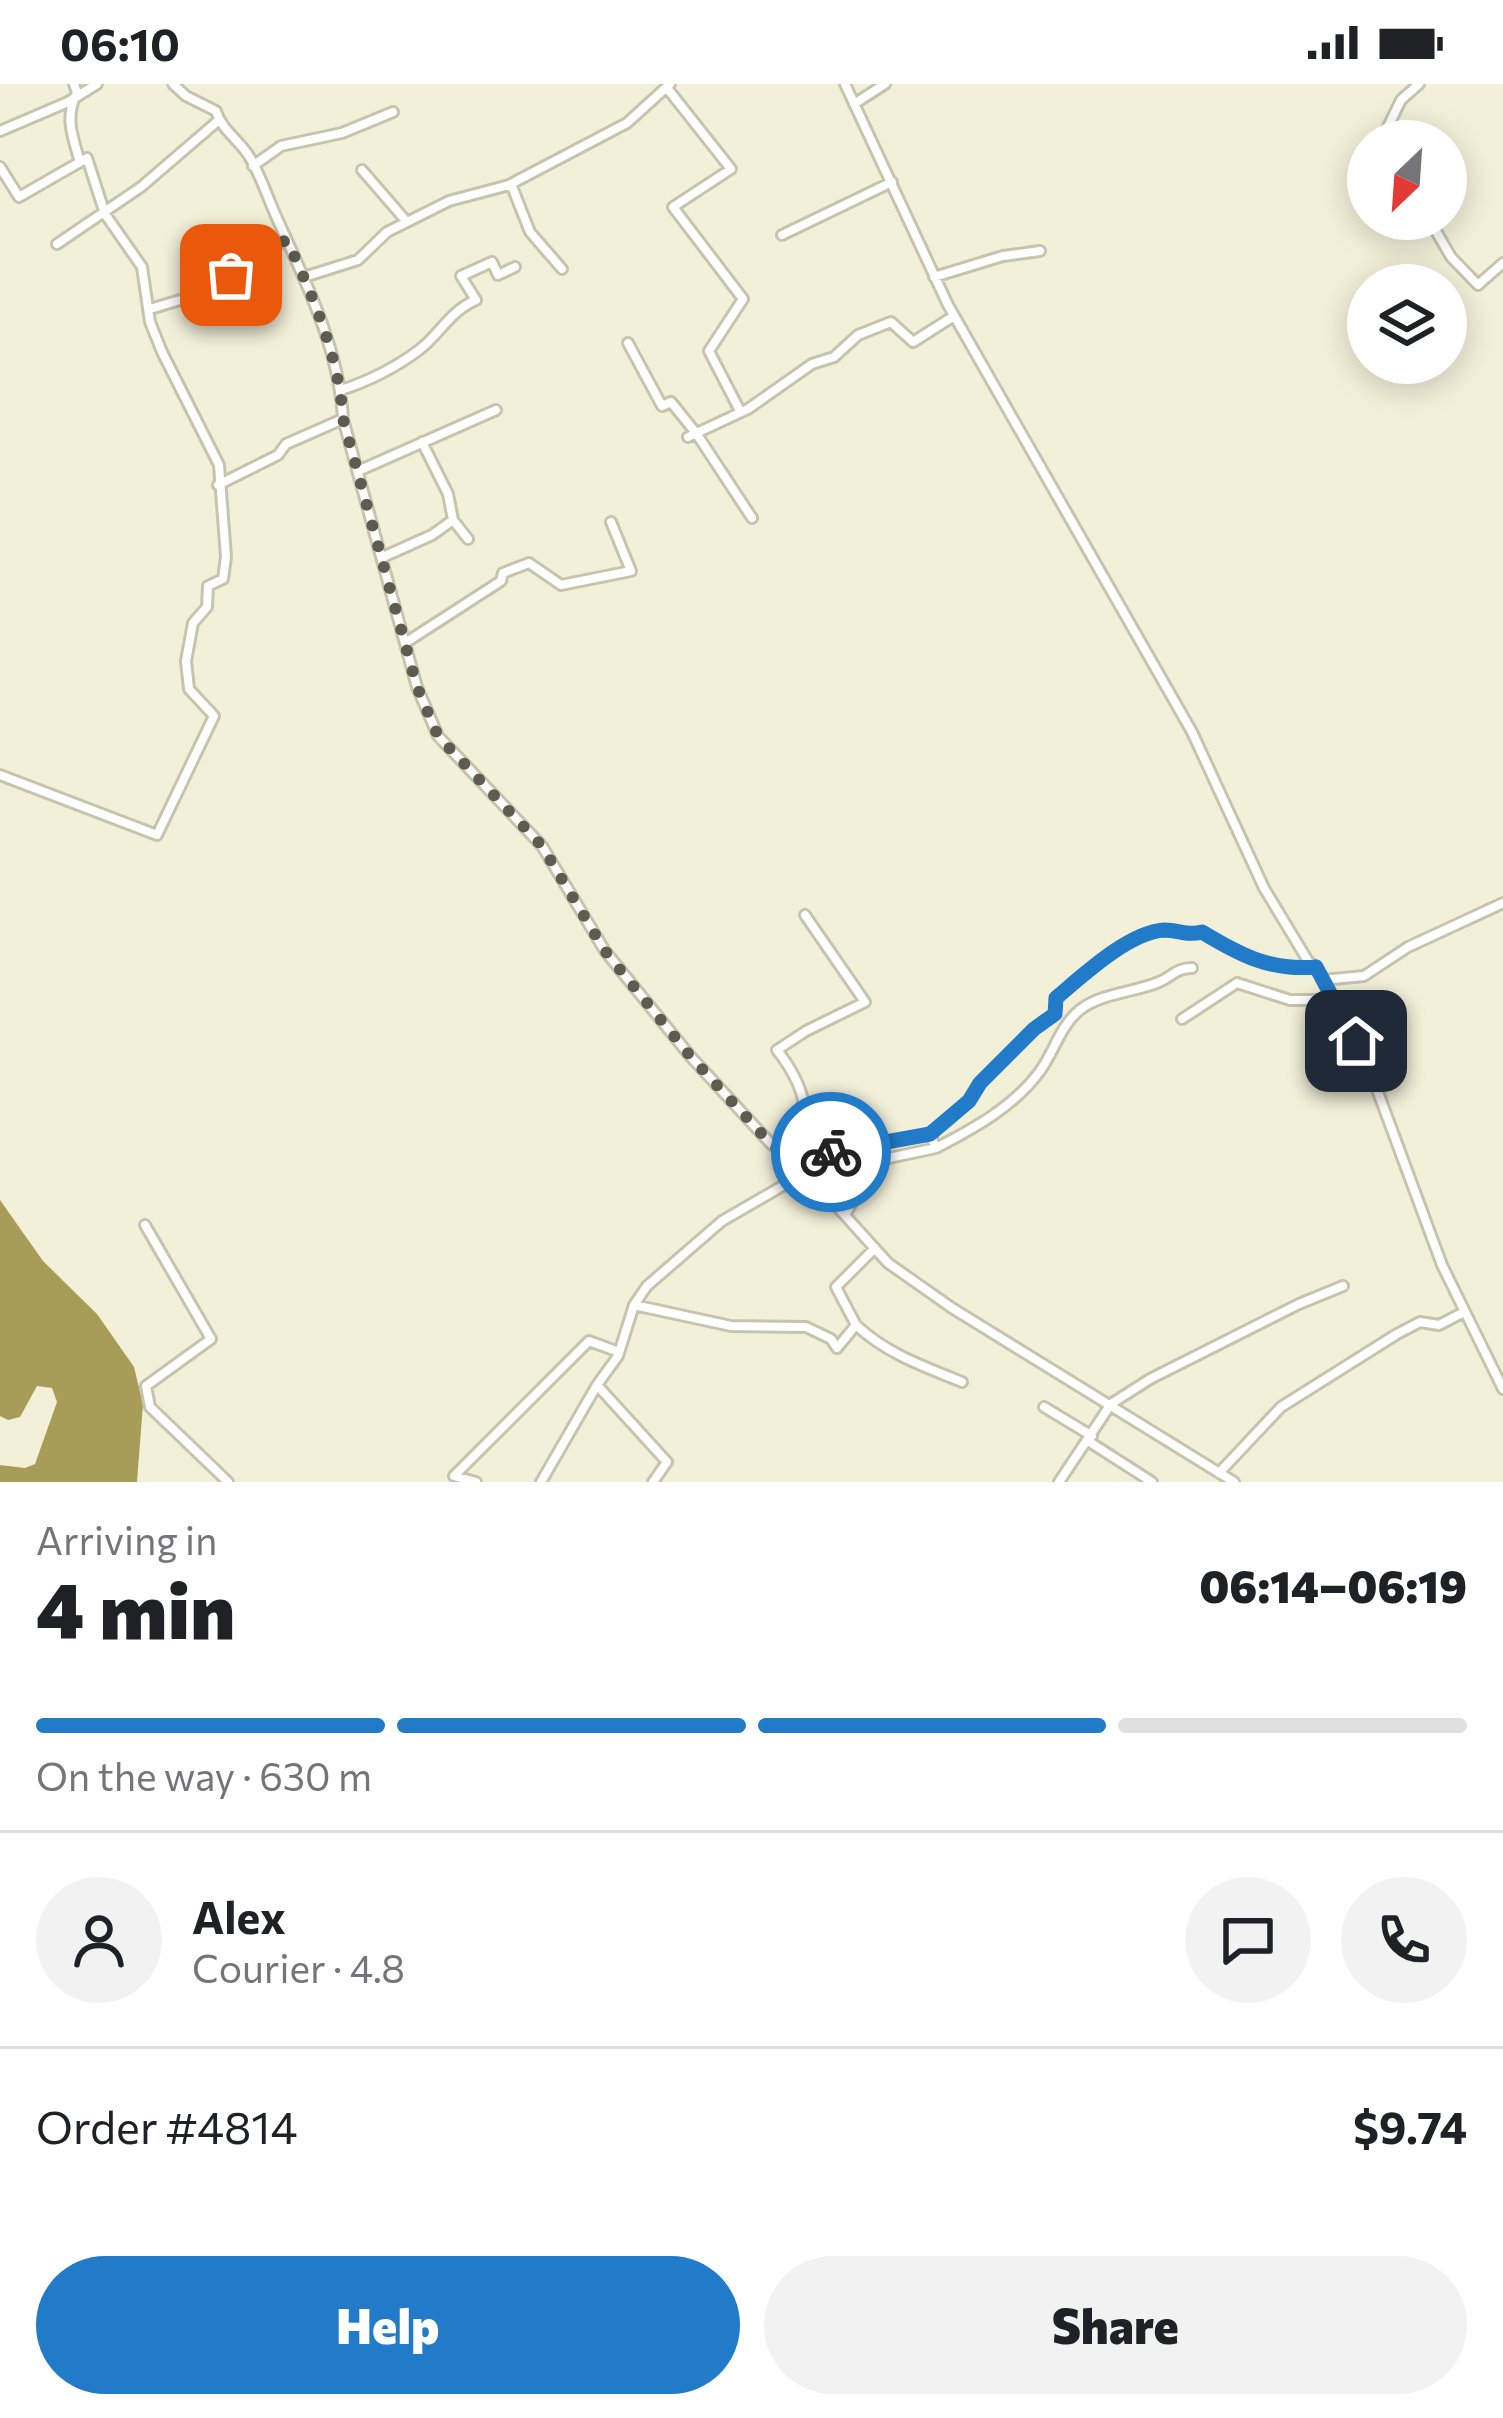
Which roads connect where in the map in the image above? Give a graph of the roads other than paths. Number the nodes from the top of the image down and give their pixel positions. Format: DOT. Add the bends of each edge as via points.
graph roads {
  1 [pos="97,84"];
  2 [pos="845,84"];
  3 [pos="885,84"];
  4 [pos="1419,84"];
  5 [pos="172,86"];
  6 [pos="669,86"];
  7 [pos="76,89"];
  8 [pos="854,104"];
  9 [pos="393,112"];
  10 [pos="219,120"];
  11 [pos="1392,120"];
  12 [pos="0,130"];
  13 [pos="80,162"];
  14 [pos="254,166"];
  15 [pos="0,167"];
  16 [pos="362,170"];
  17 [pos="892,182"];
  18 [pos="511,183"];
  19 [pos="105,214"];
  20 [pos="407,222"];
  21 [pos="782,235"];
  22 [pos="287,240"];
  23 [pos="1441,240"];
  24 [pos="57,244"];
  25 [pos="1040,251"];
  26 [pos="1503,263"];
  27 [pos="515,267"];
  28 [pos="562,269"];
  29 [pos="304,277"];
  30 [pos="934,277"];
  31 [pos="150,309"];
  32 [pos="954,316"];
  33 [pos="628,343"];
  34 [pos="341,390"];
  35 [pos="496,410"];
  36 [pos="740,411"];
  37 [pos="343,419"];
  38 [pos="692,435"];
  39 [pos="422,442"];
  40 [pos="358,471"];
  41 [pos="218,485"];
  42 [pos="752,518"];
  43 [pos="452,520"];
  44 [pos="611,521"];
  45 [pos="468,539"];
  46 [pos="382,557"];
  47 [pos="405,643"];
  48 [pos="0,775"];
  49 [pos="1503,903"];
  50 [pos="805,915"];
  51 [pos="1316,967"];
  52 [pos="1192,968"];
  53 [pos="1323,980"];
  54 [pos="1334,1000"];
  55 [pos="1182,1019"];
  56 [pos="930,1134"];
  57 [pos="796,1148"];
  58 [pos="936,1148"];
  59 [pos="792,1158"];
  60 [pos="805,1173"];
  61 [pos="845,1215"];
  62 [pos="146,1225"];
  63 [pos="875,1248"];
  64 [pos="1342,1286"];
  65 [pos="634,1305"];
  66 [pos="1464,1312"];
  67 [pos="856,1324"];
  68 [pos="620,1352"];
  69 [pos="962,1382"];
  70 [pos="597,1385"];
  71 [pos="1503,1389"];
  72 [pos="1111,1404"];
  73 [pos="1044,1407"];
  74 [pos="1090,1438"];
  75 [pos="1219,1473"];
  76 [pos="229,1482"];
  77 [pos="476,1482"];
  78 [pos="541,1482"];
  79 [pos="653,1482"];
  80 [pos="1059,1482"];
  81 [pos="1152,1482"];
  82 [pos="1234,1482"];
  1 -- 7 [label="street"];
  2 -- 8 [label="street"];
  3 -- 8 [label="street"];
  4 -- 11 [label="street"];
  5 -- 10 [label="street" via="217,111"];
  6 -- 18 [label="street" via="626,123"];
  6 -- 36 [label="street" via="731,169 673,206 743,299 710,351"];
  7 -- 12 [label="street" via="68,102"];
  7 -- 13 [label="street" via="69,127"];
  8 -- 17 [label="street"];
  9 -- 14 [label="street" via="281,146"];
  10 -- 14 [label="street"];
  10 -- 19 [label="street"];
  13 -- 15 [label="street" via="19,197"];
  13 -- 19 [label="street" via="87,158"];
  14 -- 22 [label="street"];
  16 -- 20 [label="street"];
  17 -- 21 [label="street"];
  17 -- 30 [label="street"];
  18 -- 20 [label="street"];
  18 -- 28 [label="street" via="530,232"];
  19 -- 24 [label="street"];
  19 -- 31 [label="street" via="142,267"];
  20 -- 29 [label="street" via="358,260"];
  22 -- 29 [label="street"];
  22 -- 31 [label="street" via="245,257 210,291"];
  23 -- 26 [label="street" via="1478,285"];
  25 -- 30 [label="street"];
  27 -- 34 [label="street" via="499,275 493,262 461,276 476,300 422,348"];
  29 -- 34 [label="street"];
  30 -- 32 [label="street"];
  31 -- 41 [label="street" via="170,371 219,465"];
  32 -- 36 [label="street" via="913,342 891,322 858,334"];
  32 -- 51 [label="street" via="1192,732 1264,888"];
  33 -- 38 [label="street" via="662,406 670,402"];
  34 -- 37 [label="street"];
  35 -- 39 [label="street"];
  36 -- 38 [label="street"];
  37 -- 40 [label="street"];
  37 -- 41 [label="street"];
  38 -- 42 [label="street"];
  39 -- 40 [label="street"];
  39 -- 43 [label="street"];
  40 -- 46 [label="street"];
  41 -- 48 [label="street" via="223,579 208,586 186,661 189,688 214,716 158,835"];
  43 -- 45 [label="street"];
  43 -- 46 [label="street"];
  44 -- 47 [label="street" via="631,571 561,585 529,563"];
  46 -- 47 [label="street"];
  47 -- 59 [label="street" via="438,736 542,846 605,951 691,1057"];
  49 -- 53 [label="street" via="1364,976"];
  50 -- 57 [label="street" via="865,1002 777,1050 802,1090 806,1120"];
  51 -- 53 [label="street"];
  51 -- 56 [label="street" via="1264,964 1202,932 1163,930 1114,950 1056,998 1055,1014"];
  52 -- 58 [label="street" via="1081,1009 1010,1103"];
  53 -- 54 [label="street"];
  54 -- 55 [label="street" via="1290,1000 1237,982"];
  54 -- 66 [label="street" via="1365,1057"];
  56 -- 57 [label="street" via="816,1155"];
  56 -- 58 [label="street"];
  57 -- 59 [label="street"];
  58 -- 61 [label="street" via="875,1161"];
  59 -- 60 [label="street"];
  60 -- 61 [label="street"];
  60 -- 65 [label="street" via="722,1220"];
  61 -- 63 [label="street"];
  62 -- 76 [label="street" via="211,1339 146,1385 150,1407"];
  63 -- 67 [label="street" via="836,1287"];
  63 -- 72 [label="street" via="952,1308"];
  64 -- 72 [label="street"];
  65 -- 67 [label="street" via="731,1326 806,1327 837,1348"];
  65 -- 68 [label="street"];
  66 -- 71 [label="street"];
  66 -- 75 [label="street" via="1439,1325 1420,1322 1281,1407"];
  67 -- 69 [label="street" via="898,1356"];
  68 -- 70 [label="street"];
  68 -- 77 [label="street" via="589,1341 454,1476"];
  70 -- 78 [label="street"];
  70 -- 79 [label="street" via="668,1462"];
  72 -- 74 [label="street"];
  72 -- 75 [label="street"];
  73 -- 74 [label="street"];
  74 -- 80 [label="street"];
  74 -- 81 [label="street"];
  75 -- 82 [label="street"];
}
